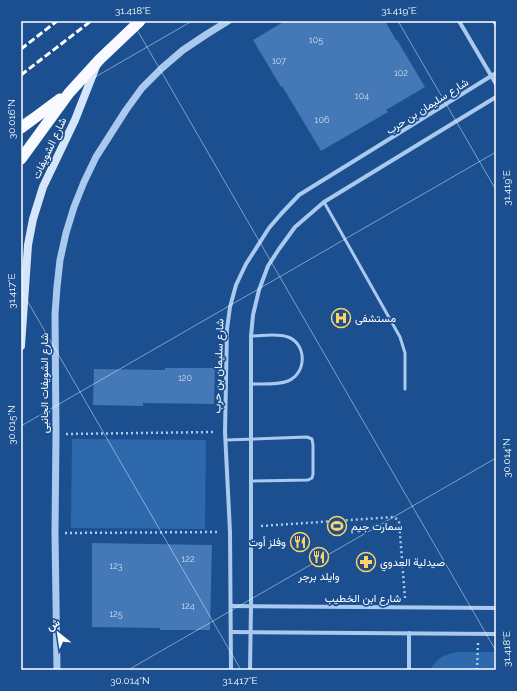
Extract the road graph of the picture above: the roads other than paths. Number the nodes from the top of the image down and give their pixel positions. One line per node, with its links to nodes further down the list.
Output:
1 (140, 21): 6 (highway)
2 (228, 21): 29 (street, شارع الشويفات الجانبى)
3 (459, 21): 8 (street)
4 (494, 21): 5 (street)
5 (496, 24)
6 (100, 59): 10 (highway); 16 (main road, شارع الشويفات)
7 (496, 73): 8 (street, شارع سليمان بن حرب)
8 (491, 76): 9 (street); 20 (street, شارع سليمان بن حرب)
9 (496, 84)
10 (69, 92): 12 (highway); 13 (highway)
11 (496, 97): 14 (street)
12 (21, 128)
13 (21, 159)
14 (324, 202): 15 (street); 18 (lane)
15 (251, 336): 17 (street); 17 (lane)
16 (21, 346)
17 (251, 384): 19 (street)
18 (405, 389)
19 (251, 439): 20 (lane); 21 (street); 21 (lane)
20 (226, 440): 22 (street, شارع سليمان بن حرب)
21 (250, 481): 23 (street)
22 (231, 606): 23 (street, شارع ابن الخطيب); 25 (street, شارع سليمان بن حرب)
23 (251, 606): 24 (street, شارع ابن الخطيب); 26 (street)
24 (496, 608)
25 (231, 632): 26 (street); 30 (street, شارع سليمان بن حرب)
26 (250, 632): 27 (street); 31 (street)
27 (409, 634): 28 (street); 32 (street)
28 (496, 634)
29 (57, 670)
30 (231, 670)
31 (250, 670)
32 (409, 670)

